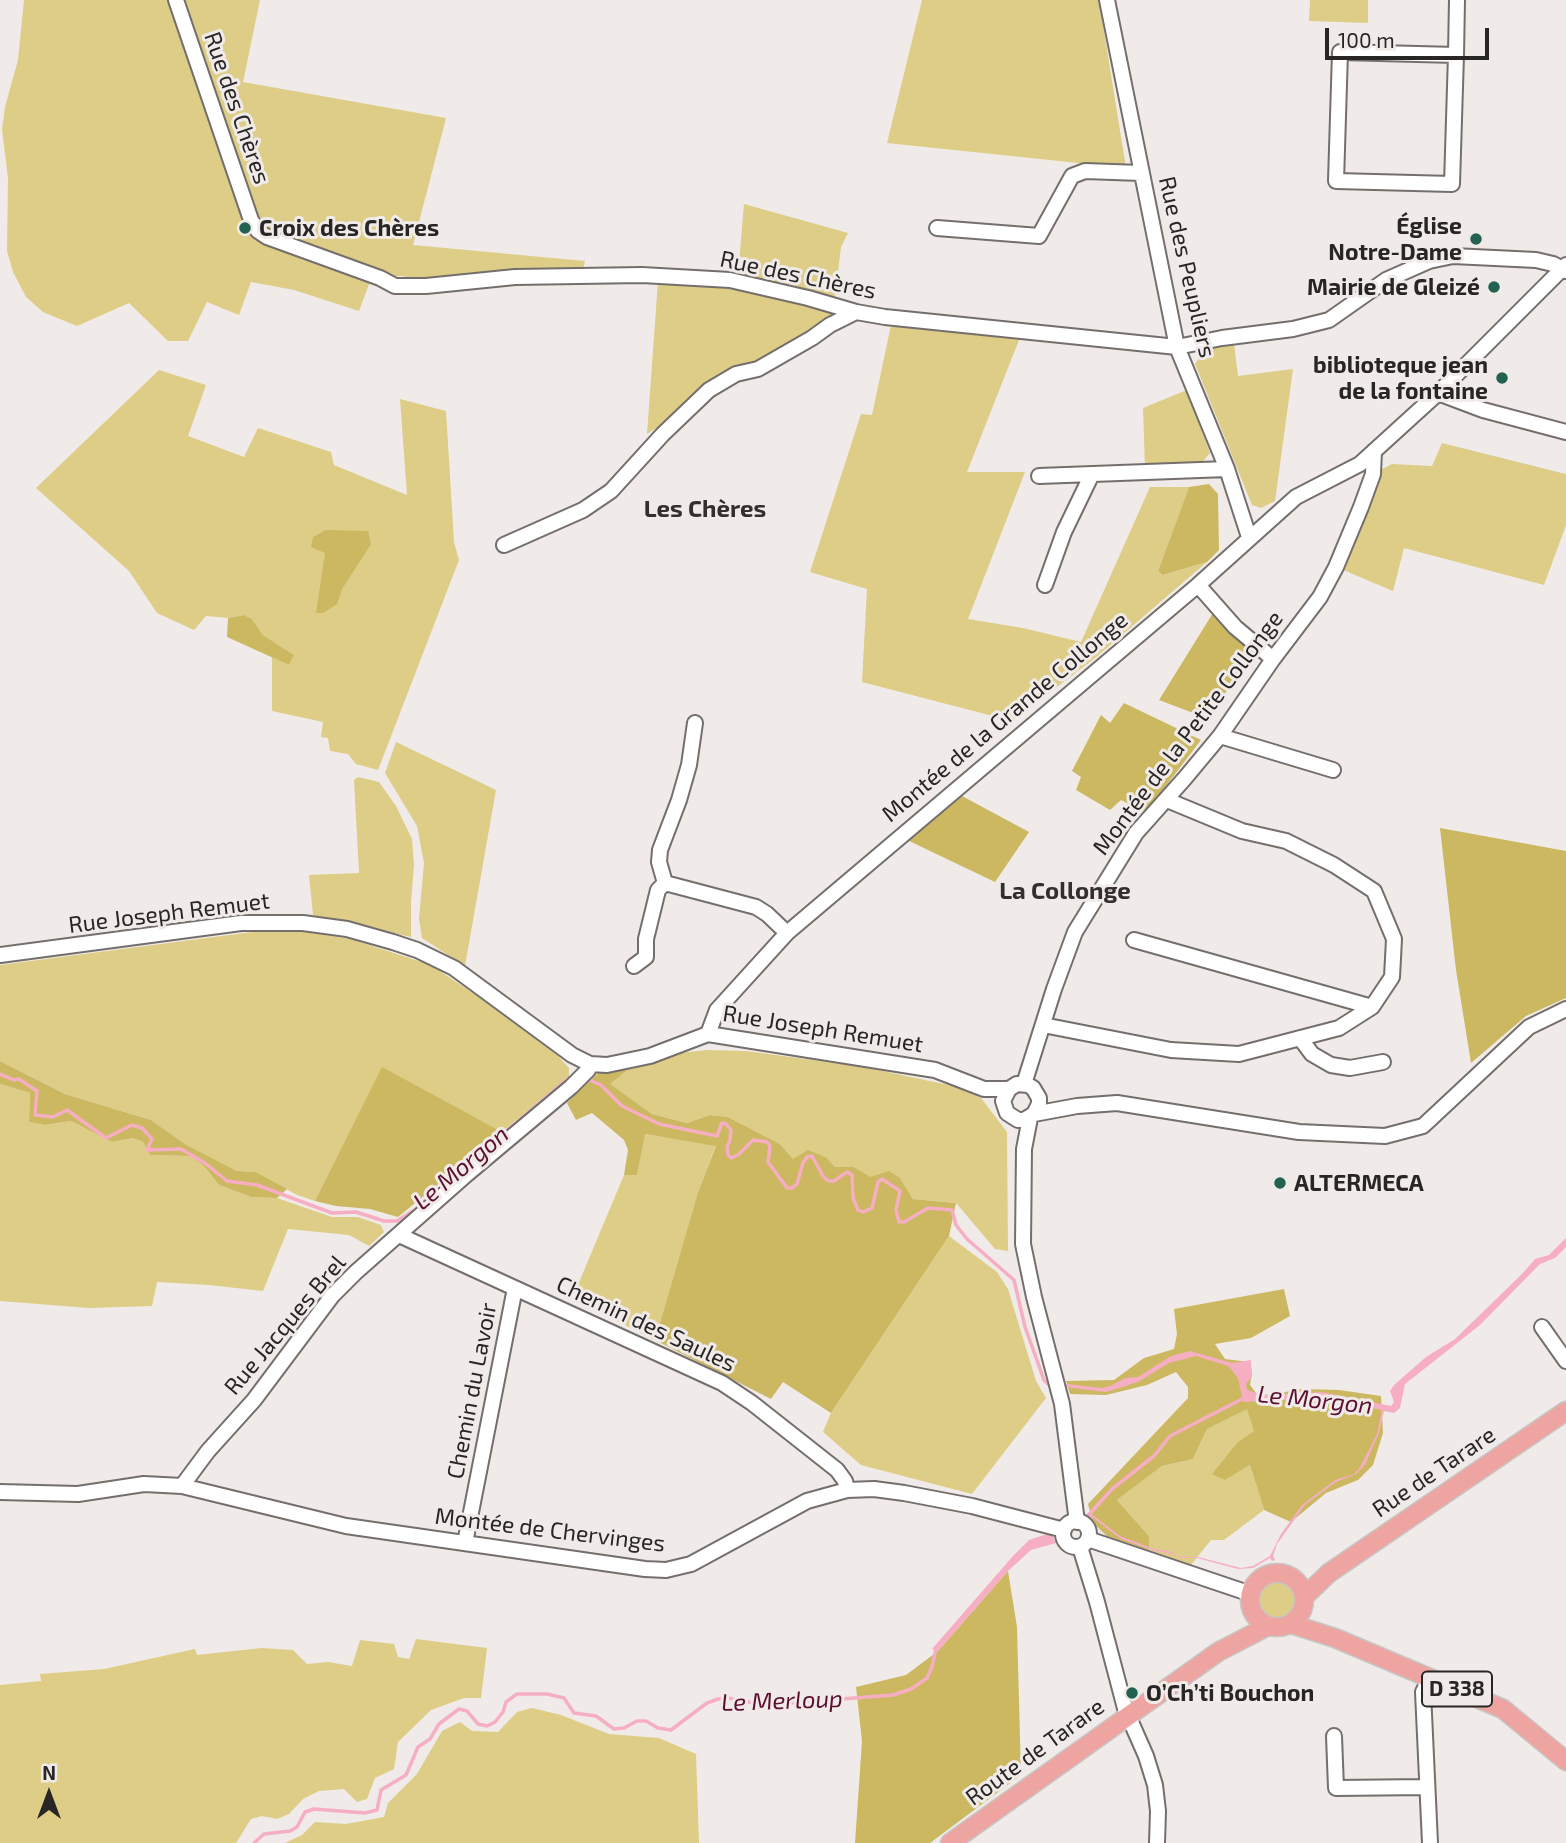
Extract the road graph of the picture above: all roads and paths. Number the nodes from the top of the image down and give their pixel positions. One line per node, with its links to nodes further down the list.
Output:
1 (176, 0): 8 (street, Rue des Chères)
2 (1107, 0): 5 (street, Rue des Peupliers)
3 (1457, 0): 4 (street)
4 (1456, 55): 4 (street)
5 (1141, 173): 6 (street); 9 (street, Rue des Peupliers)
6 (937, 228)
7 (1565, 268): 9 (street, Rue des Chères); 10 (street, Montée de la Grande Collonge)
8 (856, 312): 9 (street, Rue des Chères); 17 (street)
9 (1177, 347): 13 (street, Rue des Peupliers)
10 (1438, 393): 11 (street); 12 (street, Montée de la Grande Collonge)
11 (1566, 432)
12 (1374, 451): 16 (street, Montée de la Grande Collonge); 20 (street, Montée de la Petite Collonge)
13 (1227, 469): 14 (street); 16 (street, Rue des Peupliers)
14 (1092, 474): 15 (street); 18 (street)
15 (1039, 477)
16 (1249, 537): 19 (street, Montée de la Grande Collonge)
17 (504, 545)
18 (1045, 585)
19 (1198, 585): 20 (street); 26 (street, Montée de la Grande Collonge)
20 (1273, 659): 22 (street, Montée de la Petite Collonge)
21 (695, 723): 25 (street)
22 (1220, 736): 23 (street); 24 (street, Montée de la Petite Collonge)
23 (1332, 770)
24 (1167, 800): 30 (street); 32 (street, Montée de la Petite Collonge)
25 (665, 883): 26 (street); 29 (street)
26 (787, 933): 33 (street, Montée de la Grande Collonge)
27 (1134, 940): 30 (street)
28 (0, 955): 36 (street, Rue Joseph Remuet)
29 (634, 966)
30 (1372, 1007): 34 (street)
31 (1566, 1009): 41 (street)
32 (1044, 1025): 34 (street); 37 (street, Montée de la Petite Collonge)
33 (708, 1034): 36 (street, Rue Joseph Remuet); 38 (street, Rue Joseph Remuet)
34 (1300, 1038): 35 (street)
35 (1383, 1062)
36 (590, 1064): 45 (street, Rue Jacques Brel)
37 (1024, 1084): 39 (street); 40 (street)
38 (984, 1088): 39 (street, Rue Joseph Remuet); 42 (street)
39 (1009, 1089): 42 (street)
40 (1037, 1093): 41 (street); 43 (street)
41 (1077, 1106): 43 (street)
42 (1005, 1109): 43 (street); 44 (street)
43 (1032, 1116): 44 (street)
44 (1024, 1149): 53 (street)
45 (399, 1235): 46 (street, Chemin des Saules); 50 (street, Rue Jacques Brel)
46 (515, 1288): 51 (street, Chemin des Saules); 55 (street, Chemin du Lavoir)
47 (1542, 1327): 48 (street)
48 (1566, 1360)
49 (1566, 1411): 58 (main road, Rue de Tarare)
50 (182, 1486): 52 (street, Montée de Chervinges); 55 (street, Montée de Chervinges)
51 (847, 1490): 54 (street, Montée de Chervinges); 55 (street, Montée de Chervinges)
52 (0, 1492)
53 (1077, 1522): 54 (street); 56 (street)
54 (1064, 1530): 56 (street)
55 (465, 1543)
56 (1084, 1543): 57 (street); 63 (street)
57 (1251, 1594): 58 (main road); 59 (main road)
58 (1302, 1595): 60 (main road); 61 (main road, D 338)
59 (1261, 1620): 60 (main road); 63 (main road, Route de Tarare)
60 (1291, 1624): 61 (main road, D 338)
61 (1335, 1639): 62 (main road, D 338)
62 (1430, 1678): 65 (main road, D 338); 66 (street)
63 (1127, 1716): 67 (main road, Route de Tarare); 68 (street)
64 (1334, 1736): 66 (street)
65 (1566, 1761)
66 (1426, 1787): 69 (street)
67 (950, 1843)
68 (1157, 1843)
69 (1430, 1843)

